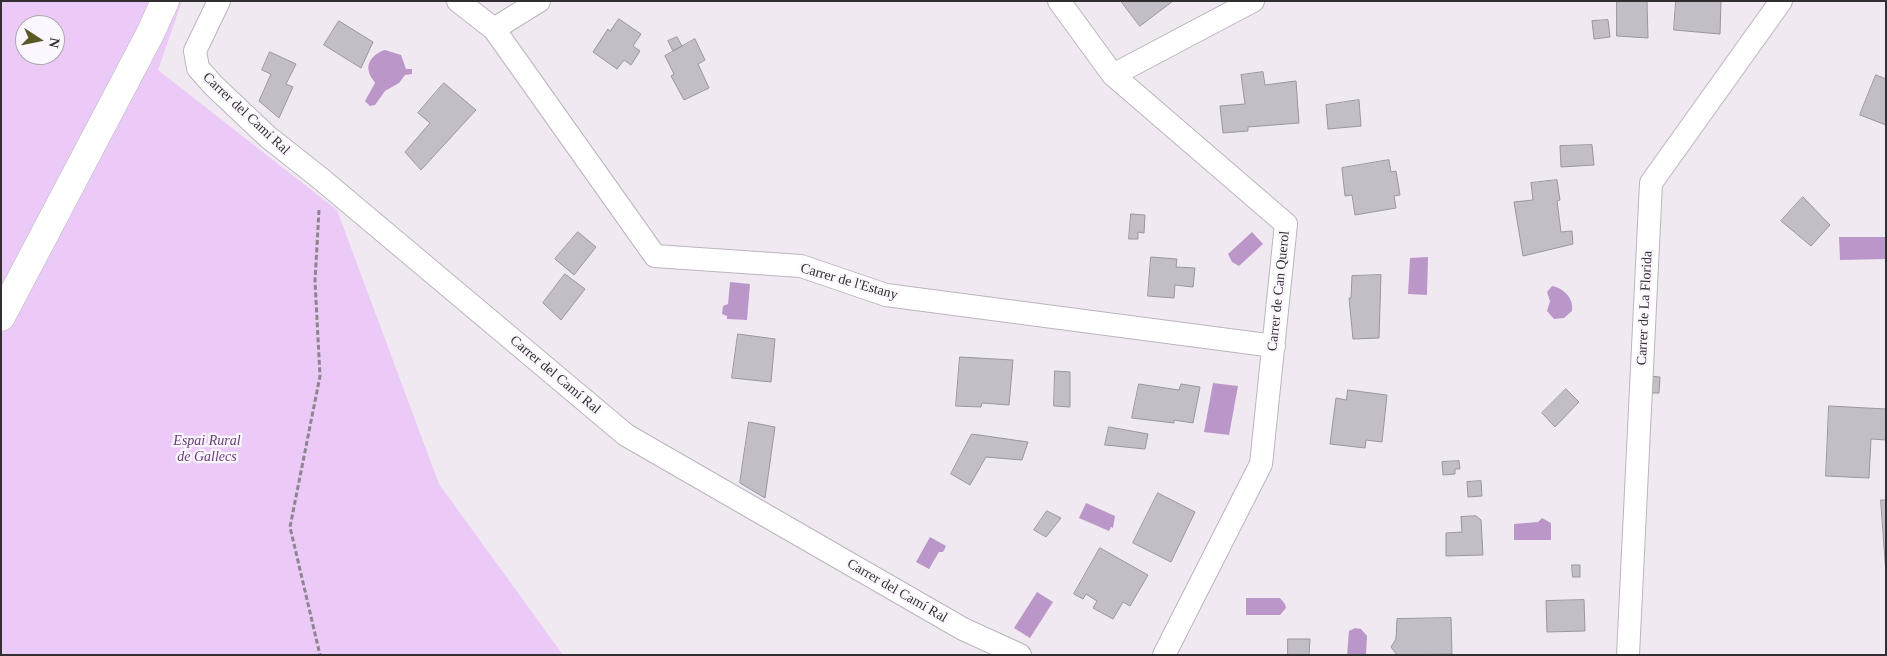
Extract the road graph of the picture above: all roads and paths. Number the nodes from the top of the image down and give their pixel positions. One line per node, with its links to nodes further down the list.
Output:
1 (165, 1): 11 (main road)
2 (219, 1): 10 (street, Carrer del Camí Ral)
3 (458, 1): 8 (street, Carrer de l'Estany)
4 (539, 1): 8 (street)
5 (1059, 1): 9 (street, Carrer de Can Querol)
6 (1253, 1): 9 (street)
7 (1781, 1): 16 (street, Carrer de La Florida)
8 (494, 29): 12 (street, Carrer de l'Estany)
9 (1113, 75): 12 (street, Carrer de Can Querol)
10 (320, 178): 13 (path); 14 (street, Carrer del Camí Ral)
11 (1, 317)
12 (1274, 346): 15 (street, Carrer de Can Querol)
13 (320, 655)
14 (1020, 655)
15 (1164, 655)
16 (1628, 655)

